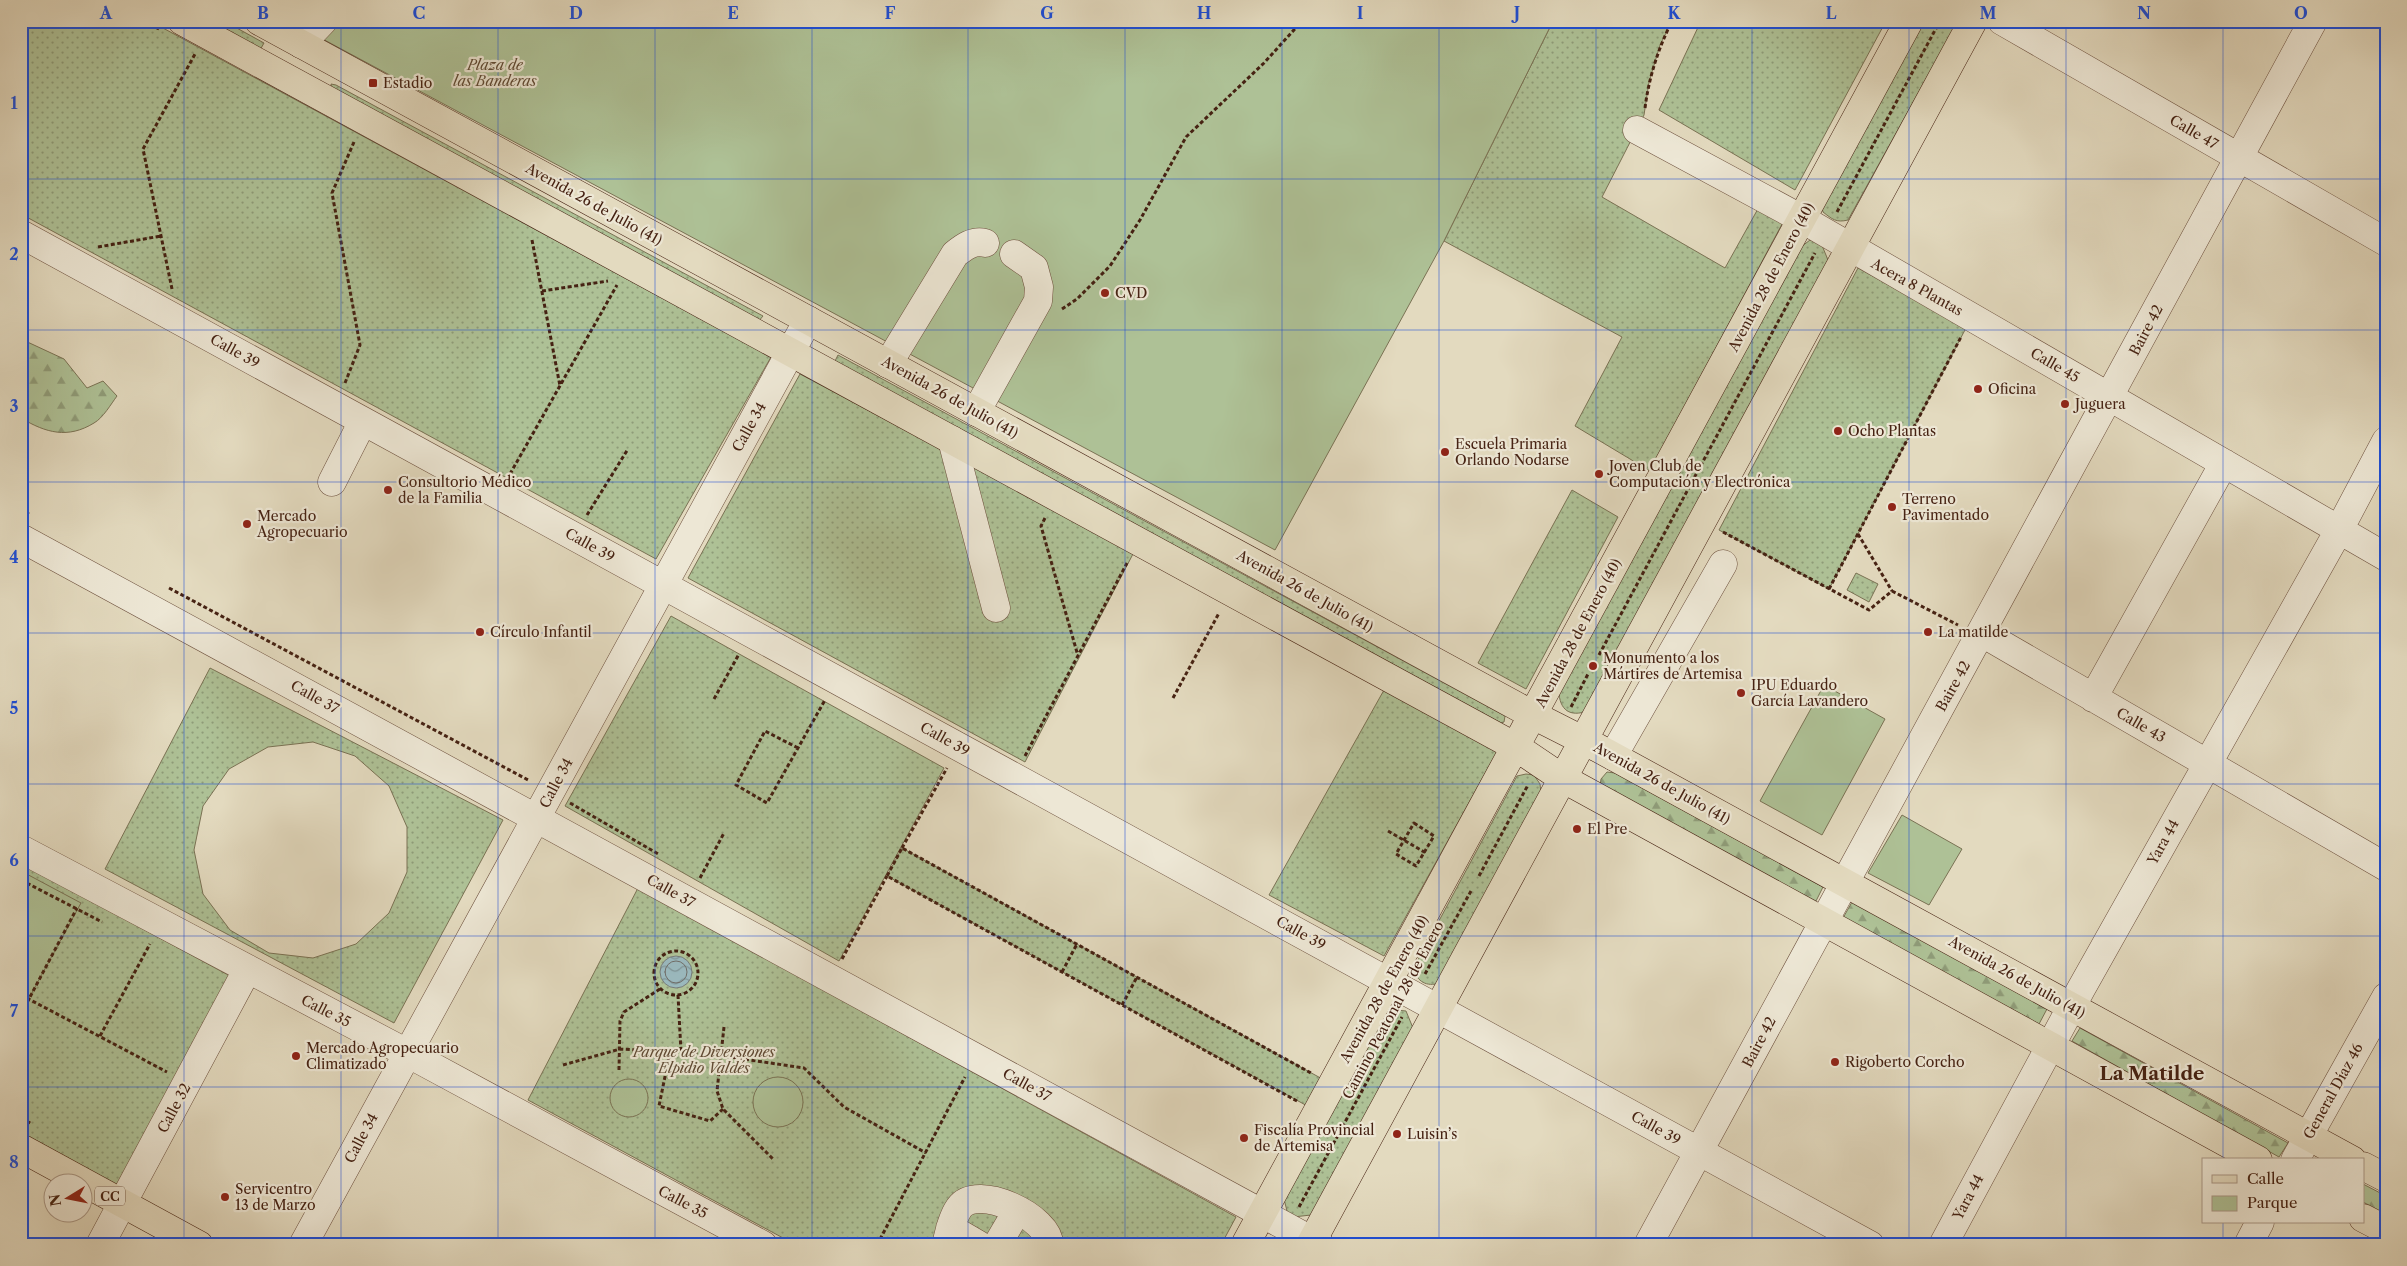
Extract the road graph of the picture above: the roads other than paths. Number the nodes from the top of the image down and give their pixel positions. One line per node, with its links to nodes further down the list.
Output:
1 (182, 21): 9 (main road)
2 (259, 21): 8 (main road, Avenida 26 de Julio (41))
3 (323, 21): 8 (street)
4 (1909, 21): 12 (main road, Avenida 28 de Enero (40))
5 (1973, 21): 16 (main road)
6 (2002, 21): 11 (street, Calle 47)
7 (2313, 21): 11 (street, Baire 42)
8 (301, 44): 9 (main road); 18 (main road, Avenida 26 de Julio (41))
9 (283, 76): 19 (main road)
10 (1637, 130): 12 (street, Calle 45)
11 (2238, 157): 14 (street, Calle 47); 21 (street, Baire 42)
12 (1802, 219): 16 (street, Calle 45); 36 (main road, Avenida 28 de Enero (40))
13 (21, 234): 23 (street, Calle 39)
14 (2386, 242)
15 (985, 243): 20 (street)
16 (1850, 247): 21 (street, Calle 45); 37 (main road)
17 (1014, 254): 22 (street)
18 (808, 320): 19 (street, Calle 34); 20 (main road, Avenida 26 de Julio (41))
19 (790, 352): 24 (main road); 32 (street, Calle 34)
20 (888, 364): 22 (main road, Avenida 26 de Julio (41))
21 (2110, 397): 26 (street, Calle 45); 34 (street, Baire 42)
22 (976, 412): 36 (main road, Avenida 26 de Julio (41))
23 (363, 421): 27 (street); 32 (street, Calle 39)
24 (952, 440): 33 (street); 38 (main road)
25 (2386, 441): 28 (street, Yara 44)
26 (2224, 463): 28 (street, Calle 45); 35 (street)
27 (332, 482)
28 (2338, 530): 30 (street, Calle 45); 40 (street, Yara 44)
29 (21, 538): 42 (street, Calle 37)
30 (2386, 557)
31 (1723, 564): 39 (street)
32 (663, 584): 42 (street, Calle 34); 48 (street, Calle 39)
33 (996, 608)
34 (1982, 633): 35 (street, Calle 43); 45 (street, Baire 42)
35 (2093, 698): 40 (street, Calle 43)
36 (1533, 715): 37 (main road, Avenida 26 de Julio (41)); 38 (main road, Avenida 28 de Enero (40))
37 (1583, 740): 39 (main road, Avenida 26 de Julio (41)); 41 (main road)
38 (1516, 747): 41 (main road); 48 (main road, Avenida 28 de Enero (40))
39 (1613, 756): 45 (main road, Avenida 26 de Julio (41))
40 (2207, 763): 44 (street, Calle 43); 50 (street, Yara 44)
41 (1562, 778): 46 (main road); 51 (main road)
42 (537, 818): 53 (street, Calle 34); 64 (street, Calle 37)
43 (21, 849): 47 (street, Calle 35)
44 (2386, 867)
45 (1845, 883): 46 (street, Baire 42); 50 (main road, Avenida 26 de Julio (41))
46 (1824, 922): 52 (main road); 56 (street, Baire 42)
47 (247, 970): 53 (street, Calle 35); 62 (street, Calle 32)
48 (1388, 981): 51 (street, Calle 39); 64 (main road, Avenida 28 de Enero (40))
49 (2386, 997): 54 (street, General Díaz 46)
50 (2072, 1007): 52 (street, Yara 44); 54 (main road, Avenida 26 de Julio (41))
51 (1438, 1008): 56 (street, Calle 39); 69 (main road)
52 (2050, 1046): 57 (main road); 80 (street, Yara 44)
53 (407, 1053): 72 (street, Calle 34); 73 (street, Calle 35)
54 (2308, 1136): 58 (street, General Díaz 46); 59 (main road, Avenida 26 de Julio (41))
55 (21, 1148): 62 (main road, CC)
56 (1699, 1152): 78 (street, Baire 42); 79 (street, Calle 39)
57 (2254, 1158)
58 (2296, 1158)
59 (2348, 1158)
60 (2364, 1167): 61 (main road)
61 (2386, 1178)
62 (122, 1203): 70 (street, Calle 32); 71 (main road, CC)
63 (1017, 1211): 68 (street); 75 (street); 76 (street)
64 (1262, 1213): 69 (street, Calle 37); 77 (main road, Avenida 28 de Enero (40))
65 (2364, 1219): 67 (main road)
66 (2259, 1224): 81 (street)
67 (2386, 1230)
68 (948, 1236): 74 (street)
69 (1314, 1243)
70 (100, 1245)
71 (199, 1245)
72 (303, 1245)
73 (763, 1245)
74 (979, 1245)
75 (997, 1245)
76 (1049, 1245)
77 (1245, 1245)
78 (1648, 1245)
79 (1870, 1245)
80 (1942, 1245)
81 (2248, 1245)

